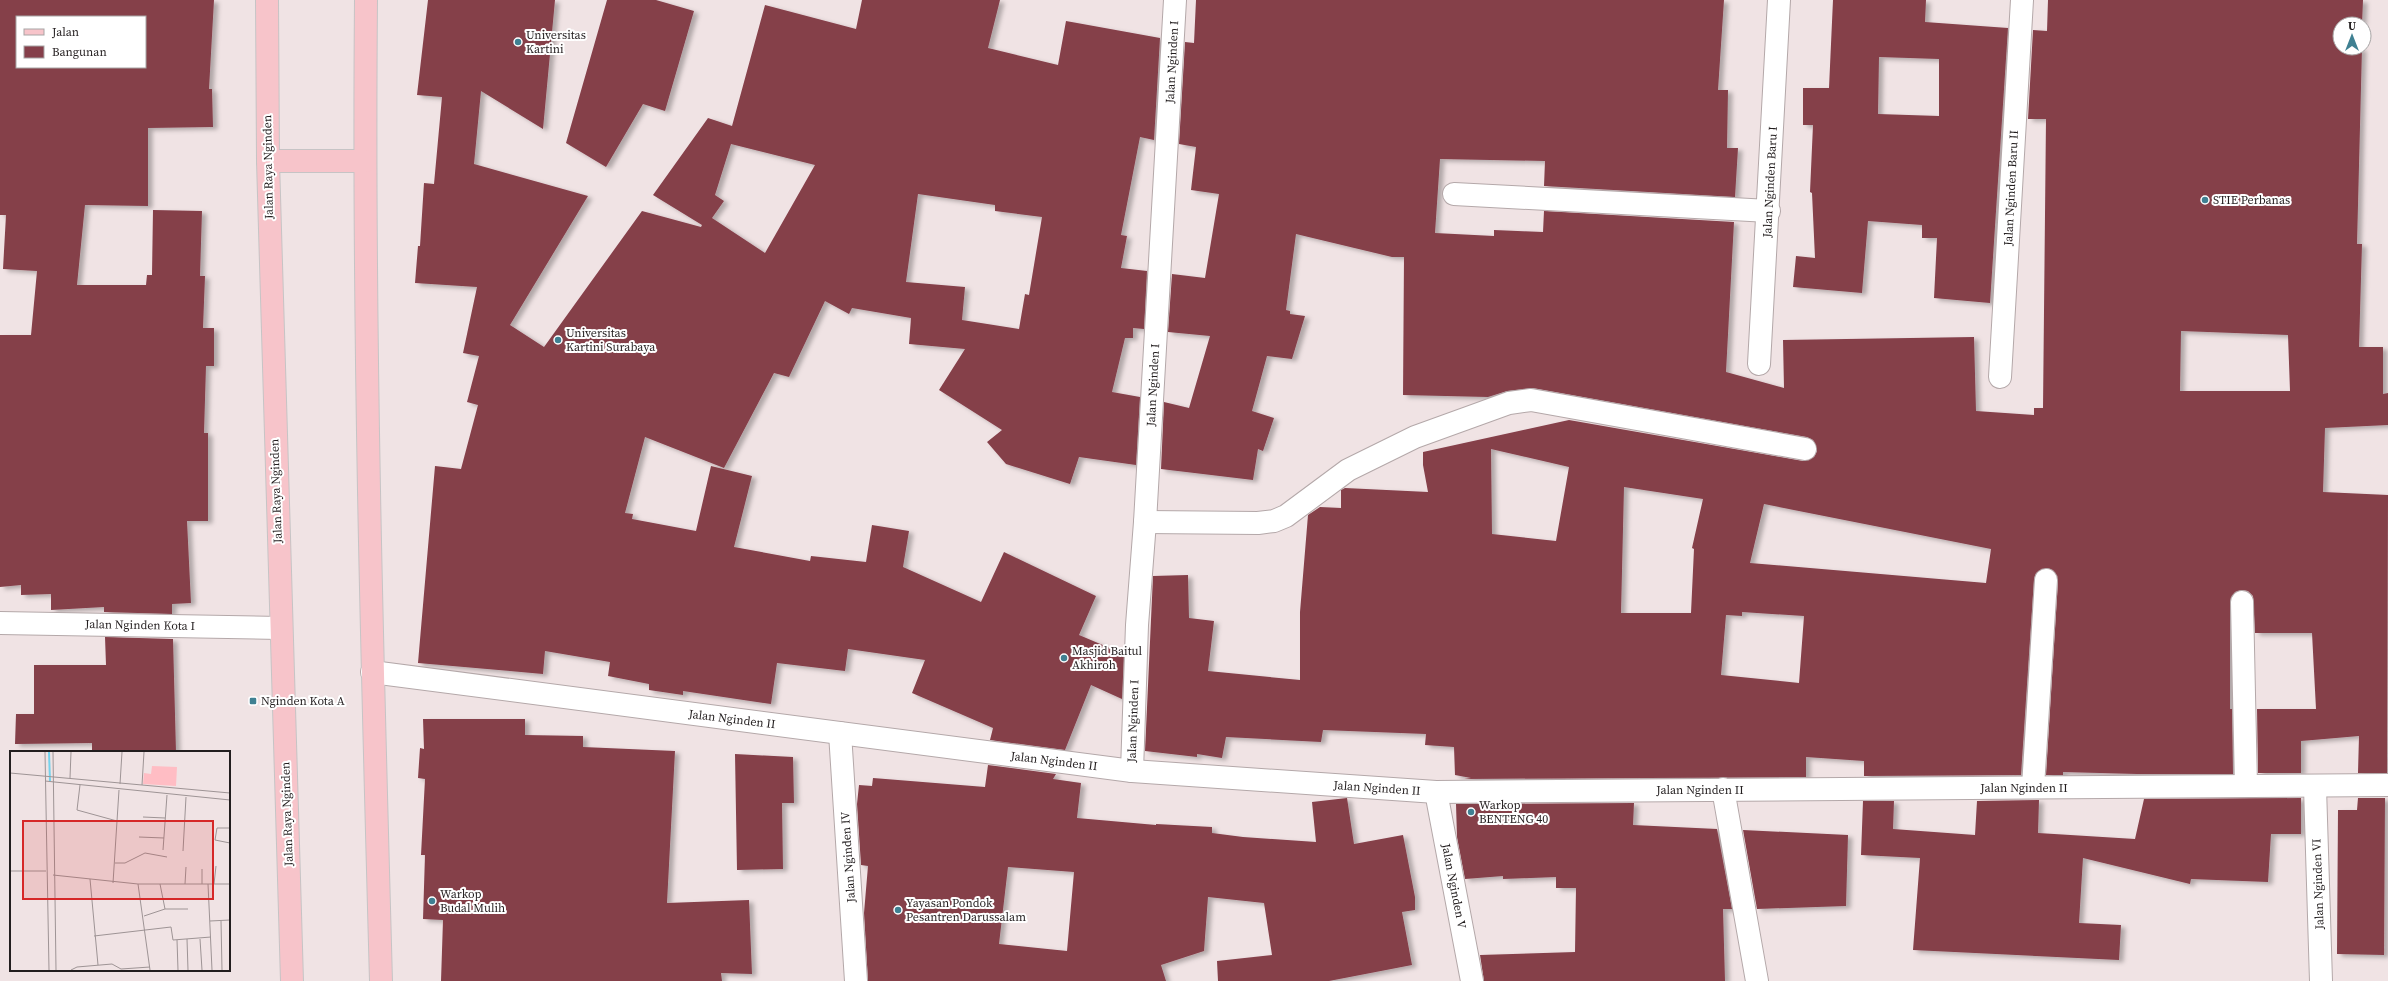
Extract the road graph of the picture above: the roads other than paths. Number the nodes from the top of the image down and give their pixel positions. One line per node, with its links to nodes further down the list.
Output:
1 (267, 0): 6 (main road, Jalan Raya Nginden)
2 (366, 0): 7 (main road)
3 (1175, 0): 13 (street, Jalan Nginden I)
4 (1780, 0): 9 (street, Jalan Nginden Baru I)
5 (2022, 0): 11 (street, Jalan Nginden Baru II)
6 (268, 161): 7 (main road); 17 (main road, Jalan Raya Nginden)
7 (365, 161): 18 (main road)
8 (1454, 194): 9 (street)
9 (1769, 211): 10 (street, Jalan Nginden Baru I)
10 (1759, 364)
11 (2000, 376)
12 (1805, 449): 13 (street)
13 (1145, 522): 20 (street, Jalan Nginden I)
14 (2046, 580): 24 (street)
15 (2242, 602): 22 (street)
16 (0, 623): 17 (street, Jalan Nginden Kota I)
17 (280, 628): 27 (main road, Jalan Raya Nginden)
18 (372, 672): 19 (street, Jalan Nginden II); 28 (main road)
19 (840, 733): 20 (street, Jalan Nginden II); 29 (street, Jalan Nginden IV)
20 (1132, 771): 26 (street, Jalan Nginden II)
21 (2388, 785): 23 (street, Jalan Nginden II)
22 (2246, 786): 23 (street, Jalan Nginden II); 24 (street, Jalan Nginden II)
23 (2315, 787): 32 (street, Jalan Nginden VI)
24 (2033, 788): 25 (street, Jalan Nginden II)
25 (1723, 789): 26 (street, Jalan Nginden II); 31 (street)
26 (1436, 792): 30 (street, Jalan Nginden V)
27 (292, 981)
28 (381, 981)
29 (856, 981)
30 (1472, 981)
31 (1757, 981)
32 (2321, 981)

